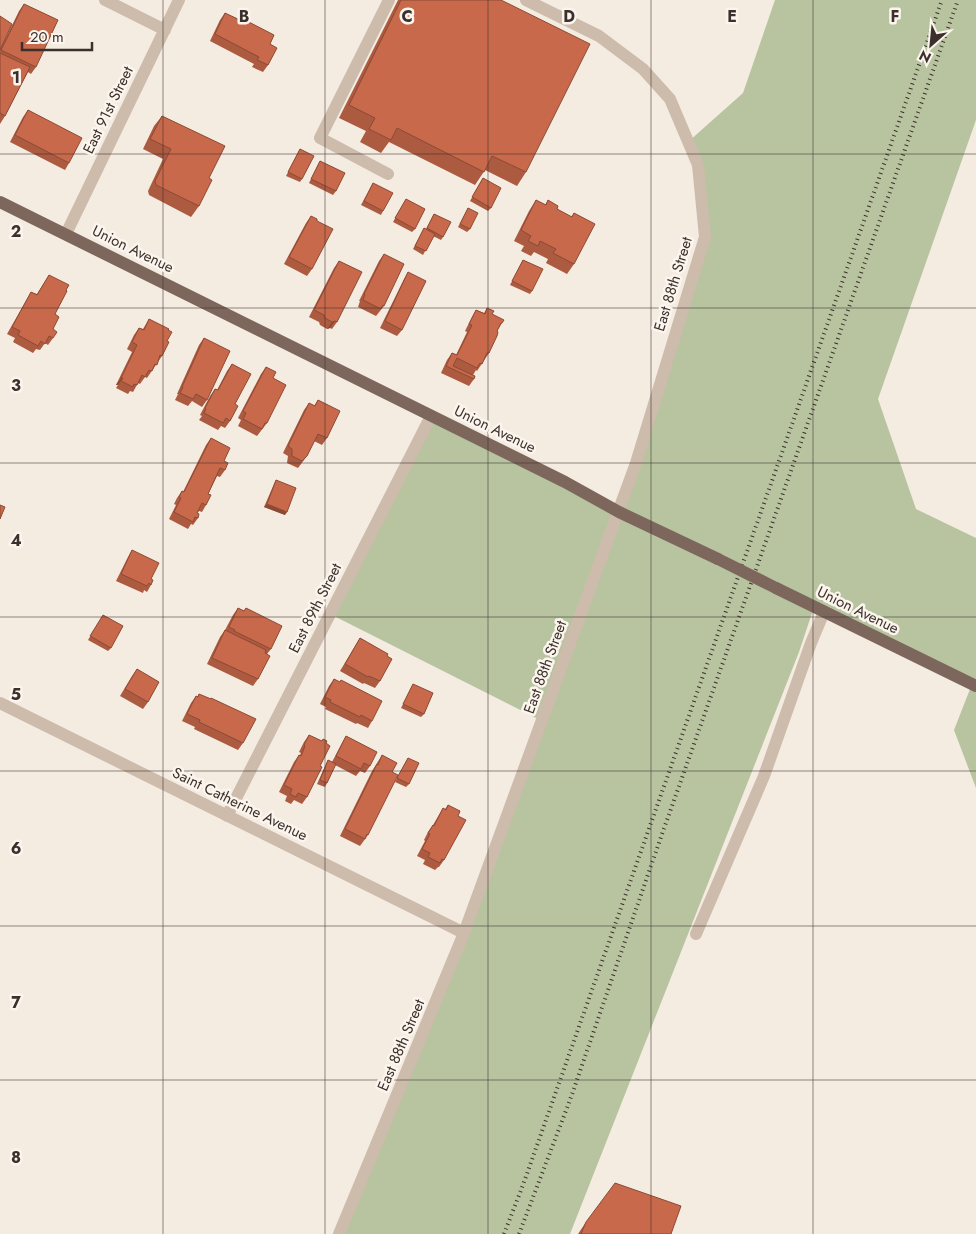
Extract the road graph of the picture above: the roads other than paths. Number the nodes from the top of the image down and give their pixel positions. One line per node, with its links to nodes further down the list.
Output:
1 (105, 0): 5 (street)
2 (179, 0): 6 (street, East 91st Street)
3 (388, 0): 7 (street)
4 (526, 0): 11 (street, East 88th Street)
5 (121, 4): 6 (street)
6 (165, 30): 9 (street, East 91st Street)
7 (388, 174)
8 (0, 202): 9 (main road, Union Avenue)
9 (66, 234): 10 (main road, Union Avenue)
10 (431, 416): 11 (main road, Union Avenue); 15 (street, East 89th Street)
11 (619, 512): 12 (main road, Union Avenue, bridge); 16 (street, East 88th Street)
12 (824, 612): 13 (main road, Union Avenue); 17 (street)
13 (976, 686)
14 (0, 704): 15 (street, Saint Catherine Avenue)
15 (228, 816): 16 (street, Saint Catherine Avenue)
16 (464, 933): 18 (street, East 88th Street)
17 (696, 934)
18 (340, 1234)

